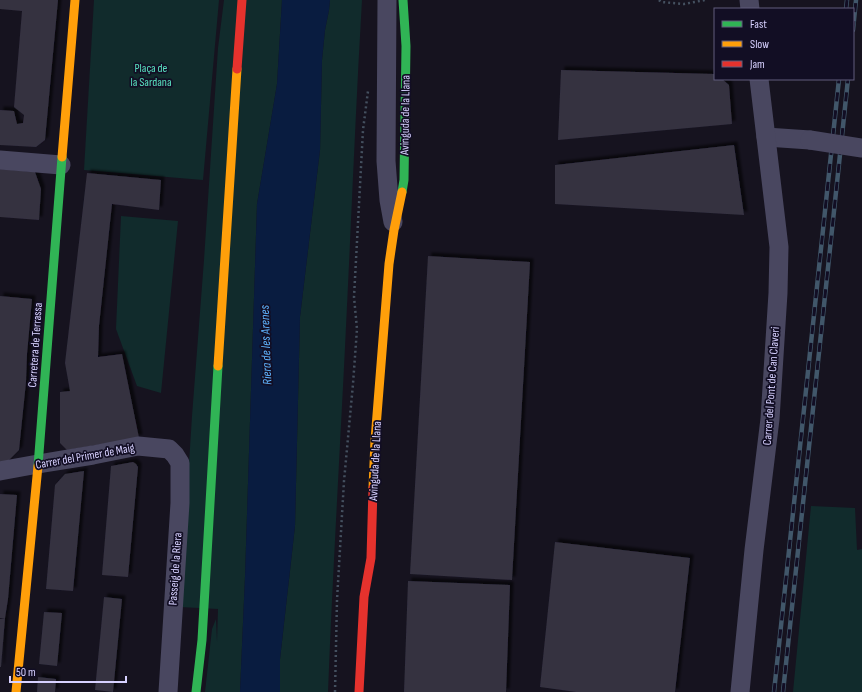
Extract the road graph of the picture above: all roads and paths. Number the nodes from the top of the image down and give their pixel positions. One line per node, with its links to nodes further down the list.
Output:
1 (75, 0): 12 (street, Carretera de Terrassa)
2 (242, 0): 19 (street)
3 (387, 0): 13 (street, Avinguda de la Llana)
4 (403, 0): 13 (street, Avinguda de la Llana)
5 (659, 0): 6 (path)
6 (706, 0)
7 (759, 80): 9 (street, Carrer del Pont de Can Claveri)
8 (368, 84): 20 (path)
9 (766, 137): 10 (street, bridge); 22 (street, Carrer del Pont de Can Claveri)
10 (862, 148)
11 (0, 160): 12 (street)
12 (61, 165): 15 (street, Carretera de Terrassa)
13 (394, 230): 21 (street, Avinguda de la Llana)
14 (169, 449): 15 (street, Carrer del Primer de Maig); 18 (street, Passeig de la Riera)
15 (38, 464): 16 (street, Carrer del Primer de Maig); 17 (street, Carretera de Terrassa)
16 (0, 471)
17 (16, 692)
18 (168, 692)
19 (196, 692)
20 (335, 692)
21 (359, 692)
22 (740, 692)

